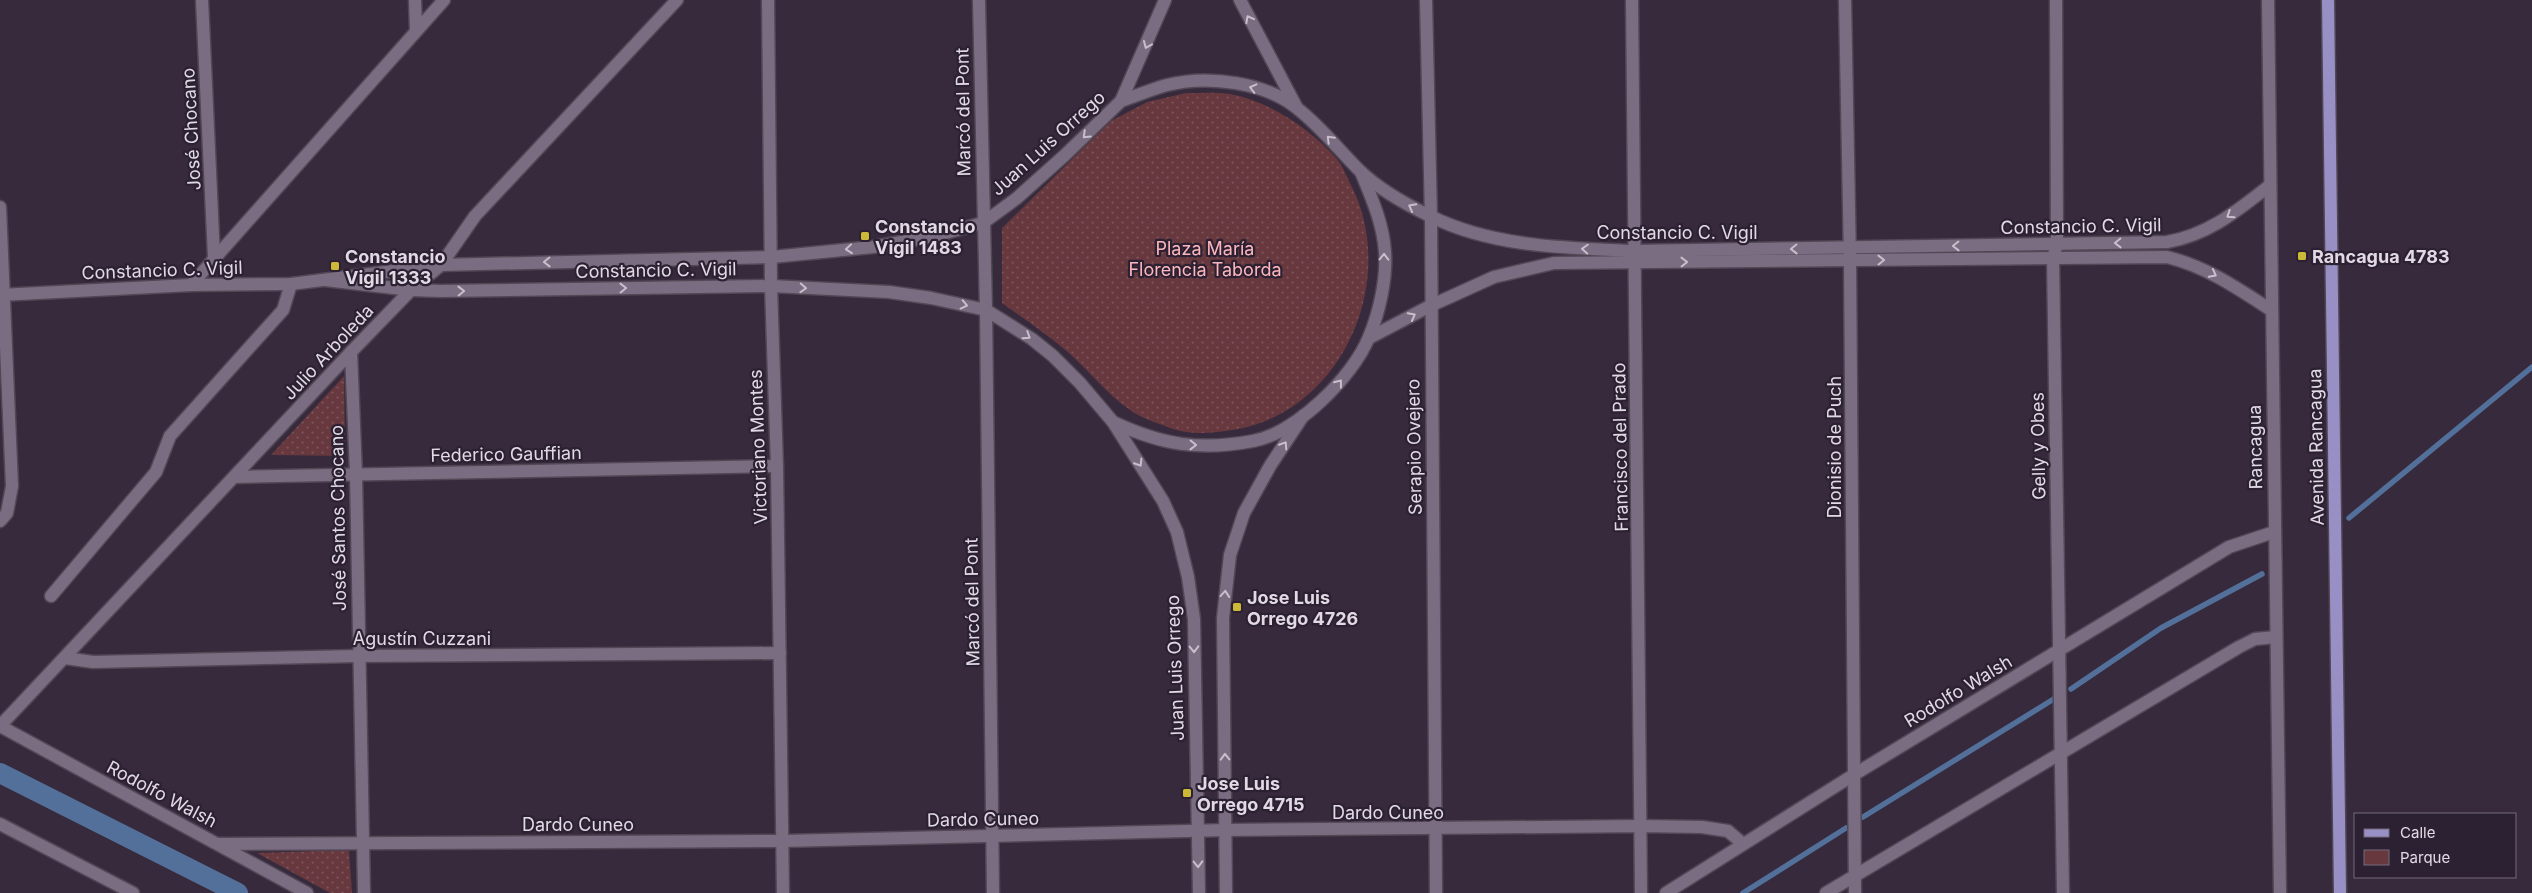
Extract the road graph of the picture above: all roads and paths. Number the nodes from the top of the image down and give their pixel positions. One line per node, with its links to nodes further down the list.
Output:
1 (202, 0): 25 (street, José Chocano)
2 (415, 0): 15 (street)
3 (444, 0): 15 (street)
4 (677, 0): 29 (street, Julio Arboleda)
5 (768, 0): 26 (street, Victoriano Montes)
6 (979, 0): 22 (street, Marcó del Pont)
7 (1165, 0): 16 (street, Juan Luis Orrego, one-way to 16)
8 (1240, 0): 17 (street, one-way to 8)
9 (1426, 0): 21 (street, Serapio Ovejero)
10 (1632, 0): 27 (street, Francisco del Prado)
11 (1845, 0): 24 (street, Dionisio de Puch)
12 (2056, 0): 23 (street, Gelly y Obes)
13 (2268, 0): 19 (street, Rancagua)
14 (2328, 0): 82 (main road, Avenida Rancagua)
15 (416, 30): 25 (street)
16 (1120, 101): 17 (street, Constancio C. Vigil, one-way to 16); 22 (street, Juan Luis Orrego, one-way to 22)
17 (1297, 108): 18 (street, Constancio C. Vigil, one-way to 17)
18 (1361, 172): 21 (street, Constancio C. Vigil, one-way to 18); 39 (street, one-way to 18)
19 (2269, 186): 23 (street, Constancio C. Vigil, one-way to 23); 38 (street, Rancagua)
20 (0, 207): 35 (street)
21 (1431, 217): 27 (street, Constancio C. Vigil, one-way to 21); 36 (street, Serapio Ovejero)
22 (983, 223): 26 (street, Constancio C. Vigil, one-way to 26); 37 (street, Marcó del Pont)
23 (2057, 244): 24 (street, Constancio C. Vigil, one-way to 24); 28 (street, Gelly y Obes)
24 (1850, 254): 27 (street, Constancio C. Vigil); 28 (street, Constancio C. Vigil, one-way to 28); 56 (street, Dionisio de Puch)
25 (214, 257): 32 (street)
26 (772, 257): 29 (street, Constancio C. Vigil, one-way to 29); 33 (street, Victoriano Montes)
27 (1635, 257): 36 (street, Constancio C. Vigil); 58 (street, Francisco del Prado)
28 (2053, 258): 38 (street, Constancio C. Vigil, one-way to 38); 50 (street, Gelly y Obes)
29 (441, 265): 30 (street, Constancio C. Vigil); 34 (street, Julio Arboleda)
30 (325, 280): 31 (street, Constancio C. Vigil); 34 (street, Constancio C. Vigil)
31 (291, 284): 32 (street, Constancio C. Vigil); 48 (street)
32 (191, 285): 35 (street, Constancio C. Vigil)
33 (771, 286): 34 (street, Constancio C. Vigil, one-way to 33); 37 (street, Constancio C. Vigil, one-way to 37); 43 (street, Victoriano Montes)
34 (411, 290): 40 (street, Julio Arboleda)
35 (2, 294): 46 (street)
36 (1430, 306): 39 (street, Constancio C. Vigil, one-way to 36); 59 (street, Serapio Ovejero)
37 (986, 310): 42 (street, Juan Luis Orrego, one-way to 42); 62 (street, Marcó del Pont)
38 (2271, 310): 47 (street, Rancagua)
39 (1369, 338): 41 (street, one-way to 39)
40 (351, 352): 44 (street, José Santos Chocano); 45 (street, Julio Arboleda)
41 (1303, 416): 42 (street, one-way to 41); 60 (street, one-way to 41)
42 (1113, 422): 61 (street, Juan Luis Orrego, one-way to 61)
43 (777, 466): 44 (street, Federico Gauffian); 51 (street, Victoriano Montes)
44 (356, 474): 45 (street, Federico Gauffian); 52 (street, José Santos Chocano)
45 (235, 477): 53 (street, Julio Arboleda)
46 (0, 521)
47 (2274, 532): 49 (street, Rancagua); 50 (street, Rodolfo Walsh)
48 (51, 596)
49 (2276, 637): 55 (street); 81 (street, Rancagua)
50 (2058, 651): 55 (street, Gelly y Obes); 56 (street, Rodolfo Walsh)
51 (780, 653): 52 (street, Agustín Cuzzani); 63 (street, Victoriano Montes)
52 (358, 656): 53 (street, Agustín Cuzzani); 64 (street, José Santos Chocano)
53 (65, 658): 54 (street, Julio Arboleda)
54 (0, 726): 65 (street, Rodolfo Walsh)
55 (2061, 752): 67 (street); 80 (street, Gelly y Obes)
56 (1855, 774): 66 (street, Rodolfo Walsh); 67 (street, Dionisio de Puch)
57 (0, 824): 68 (street)
58 (1641, 826): 59 (street, Dardo Cuneo); 66 (street, Dardo Cuneo); 76 (street, Francisco del Prado)
59 (1435, 829): 60 (street, Dardo Cuneo); 75 (street, Serapio Ovejero)
60 (1226, 830): 61 (street, Dardo Cuneo); 74 (street)
61 (1198, 833): 62 (street, Dardo Cuneo); 73 (street, Juan Luis Orrego, one-way to 73)
62 (993, 836): 63 (street, Dardo Cuneo); 72 (street, Marcó del Pont)
63 (783, 841): 64 (street, Dardo Cuneo); 71 (street, Victoriano Montes)
64 (363, 842): 65 (street, Dardo Cuneo); 70 (street, José Santos Chocano)
65 (218, 844): 69 (street, Rodolfo Walsh)
66 (1743, 844): 77 (street, Rodolfo Walsh)
67 (1855, 875): 78 (street); 79 (street, Dionisio de Puch)
68 (133, 893)
69 (307, 893)
70 (364, 893)
71 (784, 893)
72 (994, 893)
73 (1199, 893)
74 (1226, 893)
75 (1436, 893)
76 (1641, 893)
77 (1666, 893)
78 (1826, 893)
79 (1855, 893)
80 (2063, 893)
81 (2280, 893)
82 (2340, 893)

